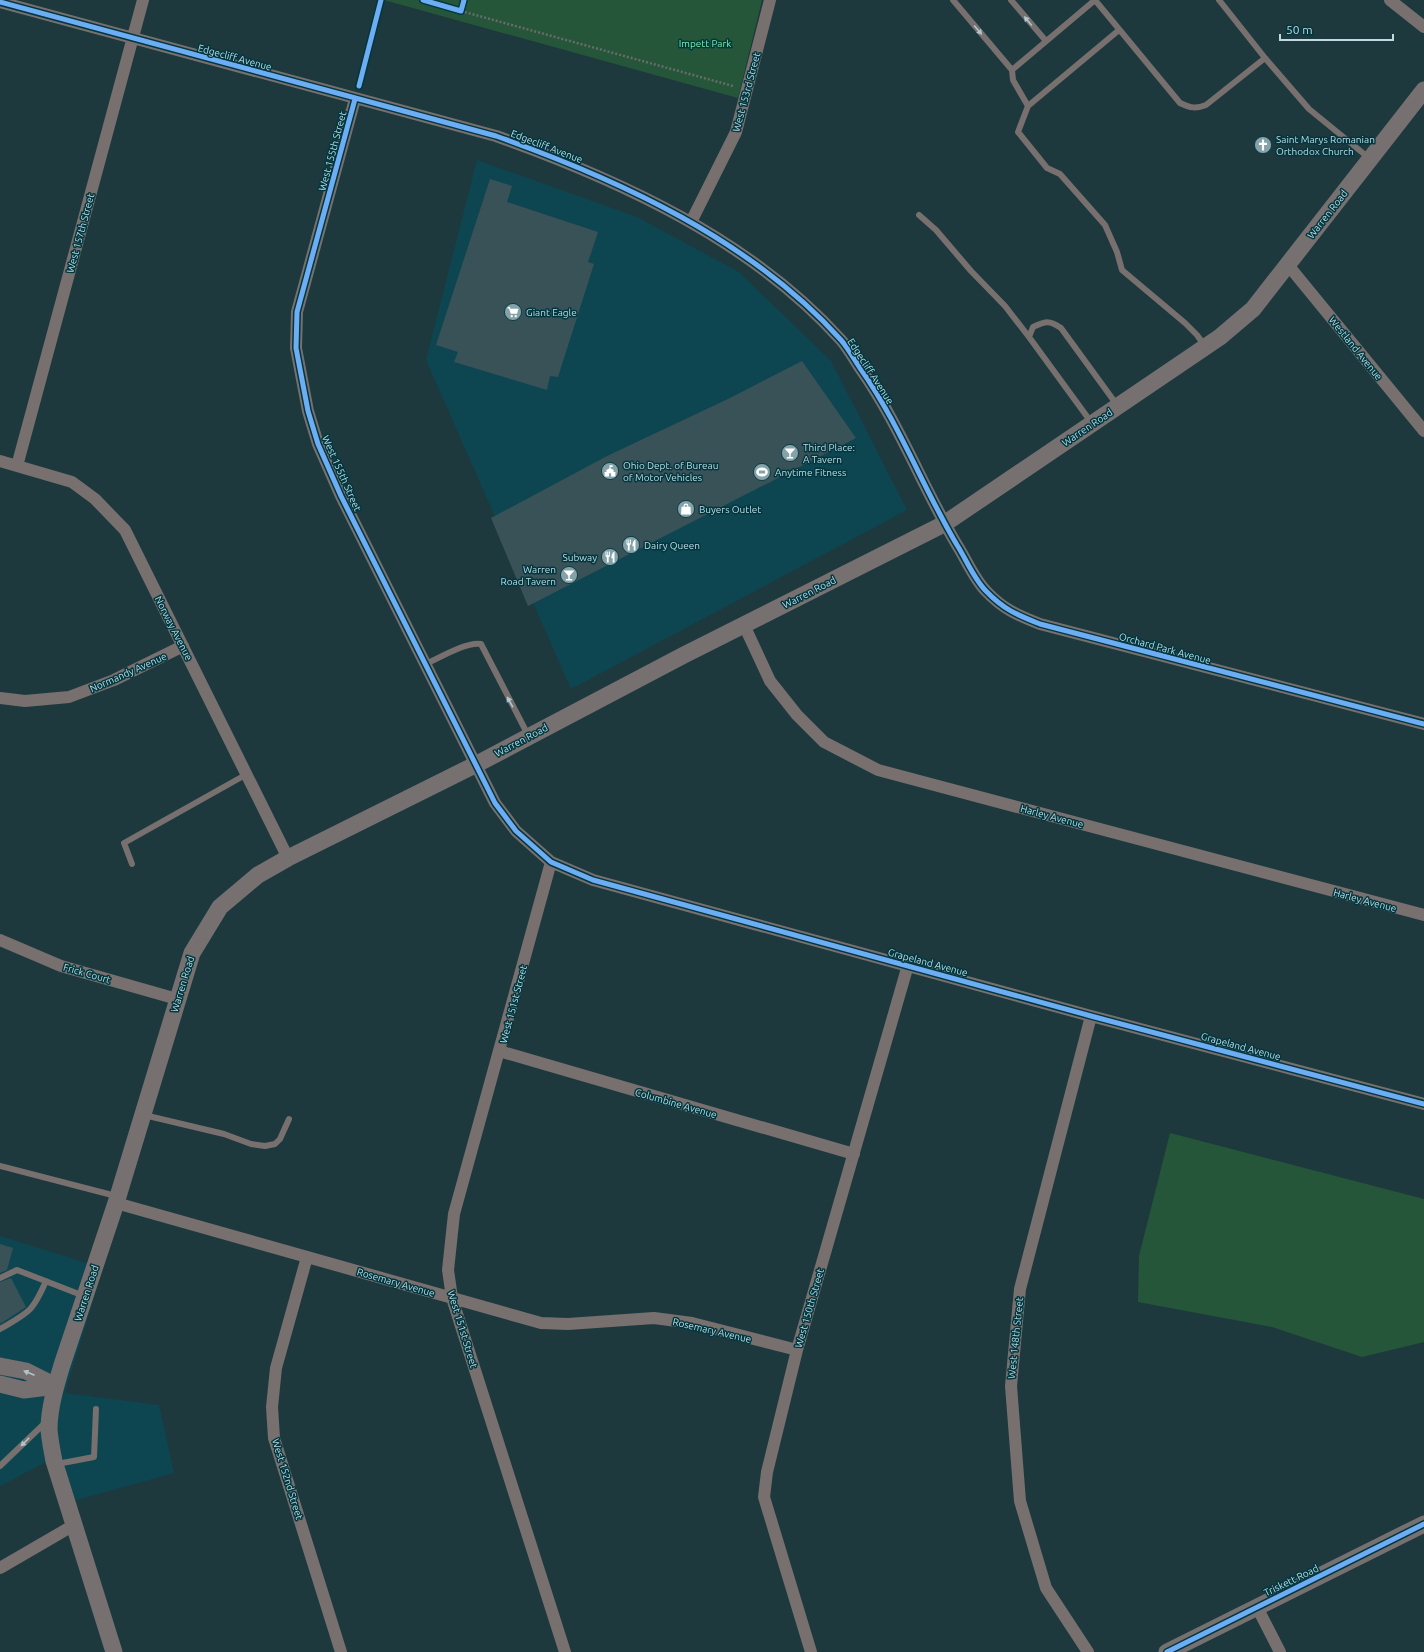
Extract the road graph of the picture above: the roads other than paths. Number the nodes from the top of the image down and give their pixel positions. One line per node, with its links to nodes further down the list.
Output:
1 (143, 0): 11 (street, West 157th Street)
2 (770, 0): 20 (street, West 153rd Street)
3 (953, 0): 14 (lane, one-way to 14)
4 (1011, 0): 12 (lane, one-way to 4)
5 (1095, 0): 10 (lane); 12 (lane)
6 (1219, 0): 13 (lane)
7 (1390, 0): 9 (street)
8 (0, 2): 11 (street, Edgecliff Avenue)
9 (1424, 27)
10 (1119, 30): 13 (lane); 17 (lane)
11 (133, 39): 16 (street, Edgecliff Avenue); 28 (street, West 157th Street)
12 (1046, 42): 14 (lane)
13 (1265, 58): 18 (lane)
14 (1012, 70): 17 (lane)
15 (1424, 90): 18 (main road, Warren Road)
16 (356, 99): 20 (street, Edgecliff Avenue); 32 (street, West 155th Street)
17 (1028, 106): 23 (lane)
18 (1370, 159): 21 (main road, Warren Road)
19 (919, 215): 22 (lane)
20 (691, 222): 29 (street, Edgecliff Avenue)
21 (1288, 265): 23 (main road, Warren Road); 26 (street, Westland Avenue)
22 (1029, 336): 24 (lane); 25 (lane)
23 (1205, 347): 24 (main road, Warren Road)
24 (1118, 406): 25 (main road, Warren Road)
25 (1092, 424): 29 (main road, Warren Road)
26 (1424, 431)
27 (0, 461): 28 (street, Norway Avenue)
28 (17, 466): 31 (street, Norway Avenue)
29 (944, 524): 30 (main road, Warren Road); 34 (street, Orchard Park Avenue)
30 (744, 625): 35 (main road, Warren Road); 41 (street, Harley Avenue)
31 (183, 646): 33 (street, Normandy Avenue); 37 (street, Norway Avenue)
32 (426, 664): 35 (lane, one-way to 32); 36 (street, West 155th Street)
33 (0, 698)
34 (1424, 724)
35 (529, 736): 36 (main road, Warren Road)
36 (477, 764): 38 (main road, Warren Road); 39 (street, Grapeland Avenue)
37 (247, 774): 38 (street, Norway Avenue); 40 (lane)
38 (288, 858): 44 (main road, Warren Road)
39 (551, 862): 43 (street, Grapeland Avenue); 46 (street, West 151st Street)
40 (132, 864)
41 (1424, 915)
42 (0, 940): 44 (street, Frick Court)
43 (908, 965): 45 (street, Grapeland Avenue); 50 (street, West 150th Street)
44 (178, 999): 48 (main road, Warren Road)
45 (1091, 1016): 47 (street, Grapeland Avenue); 75 (street, West 148th Street)
46 (499, 1051): 50 (street, Columbine Avenue); 57 (street, West 151st Street)
47 (1424, 1104)
48 (143, 1114): 49 (lane); 52 (main road, Warren Road)
49 (288, 1119)
50 (854, 1154): 59 (street, West 150th Street)
51 (0, 1166): 52 (lane)
52 (117, 1200): 53 (street, Rosemary Avenue); 56 (main road, Warren Road)
53 (307, 1257): 57 (street, Rosemary Avenue); 72 (street, West 152nd Street)
54 (0, 1278): 55 (lane)
55 (46, 1281): 56 (lane); 58 (lane)
56 (85, 1296): 62 (main road, Warren Road)
57 (452, 1298): 59 (street, Rosemary Avenue); 73 (street, West 151st Street)
58 (0, 1328)
59 (797, 1350): 74 (street, West 150th Street)
60 (0, 1366): 62 (main road, one-way to 60)
61 (0, 1384): 62 (main road)
62 (56, 1386): 64 (main road, Warren Road)
63 (96, 1409): 65 (lane)
64 (51, 1417): 65 (main road, Warren Road); 66 (lane, one-way to 66)
65 (55, 1464): 67 (main road, Warren Road)
66 (0, 1466)
67 (74, 1524): 69 (street); 71 (main road, Warren Road)
68 (1424, 1524): 70 (main road, Triskett Road)
69 (0, 1568)
70 (1257, 1607): 76 (main road, Triskett Road); 77 (street)
71 (114, 1652)
72 (341, 1652)
73 (565, 1652)
74 (811, 1652)
75 (1088, 1652)
76 (1167, 1652)
77 (1280, 1652)

